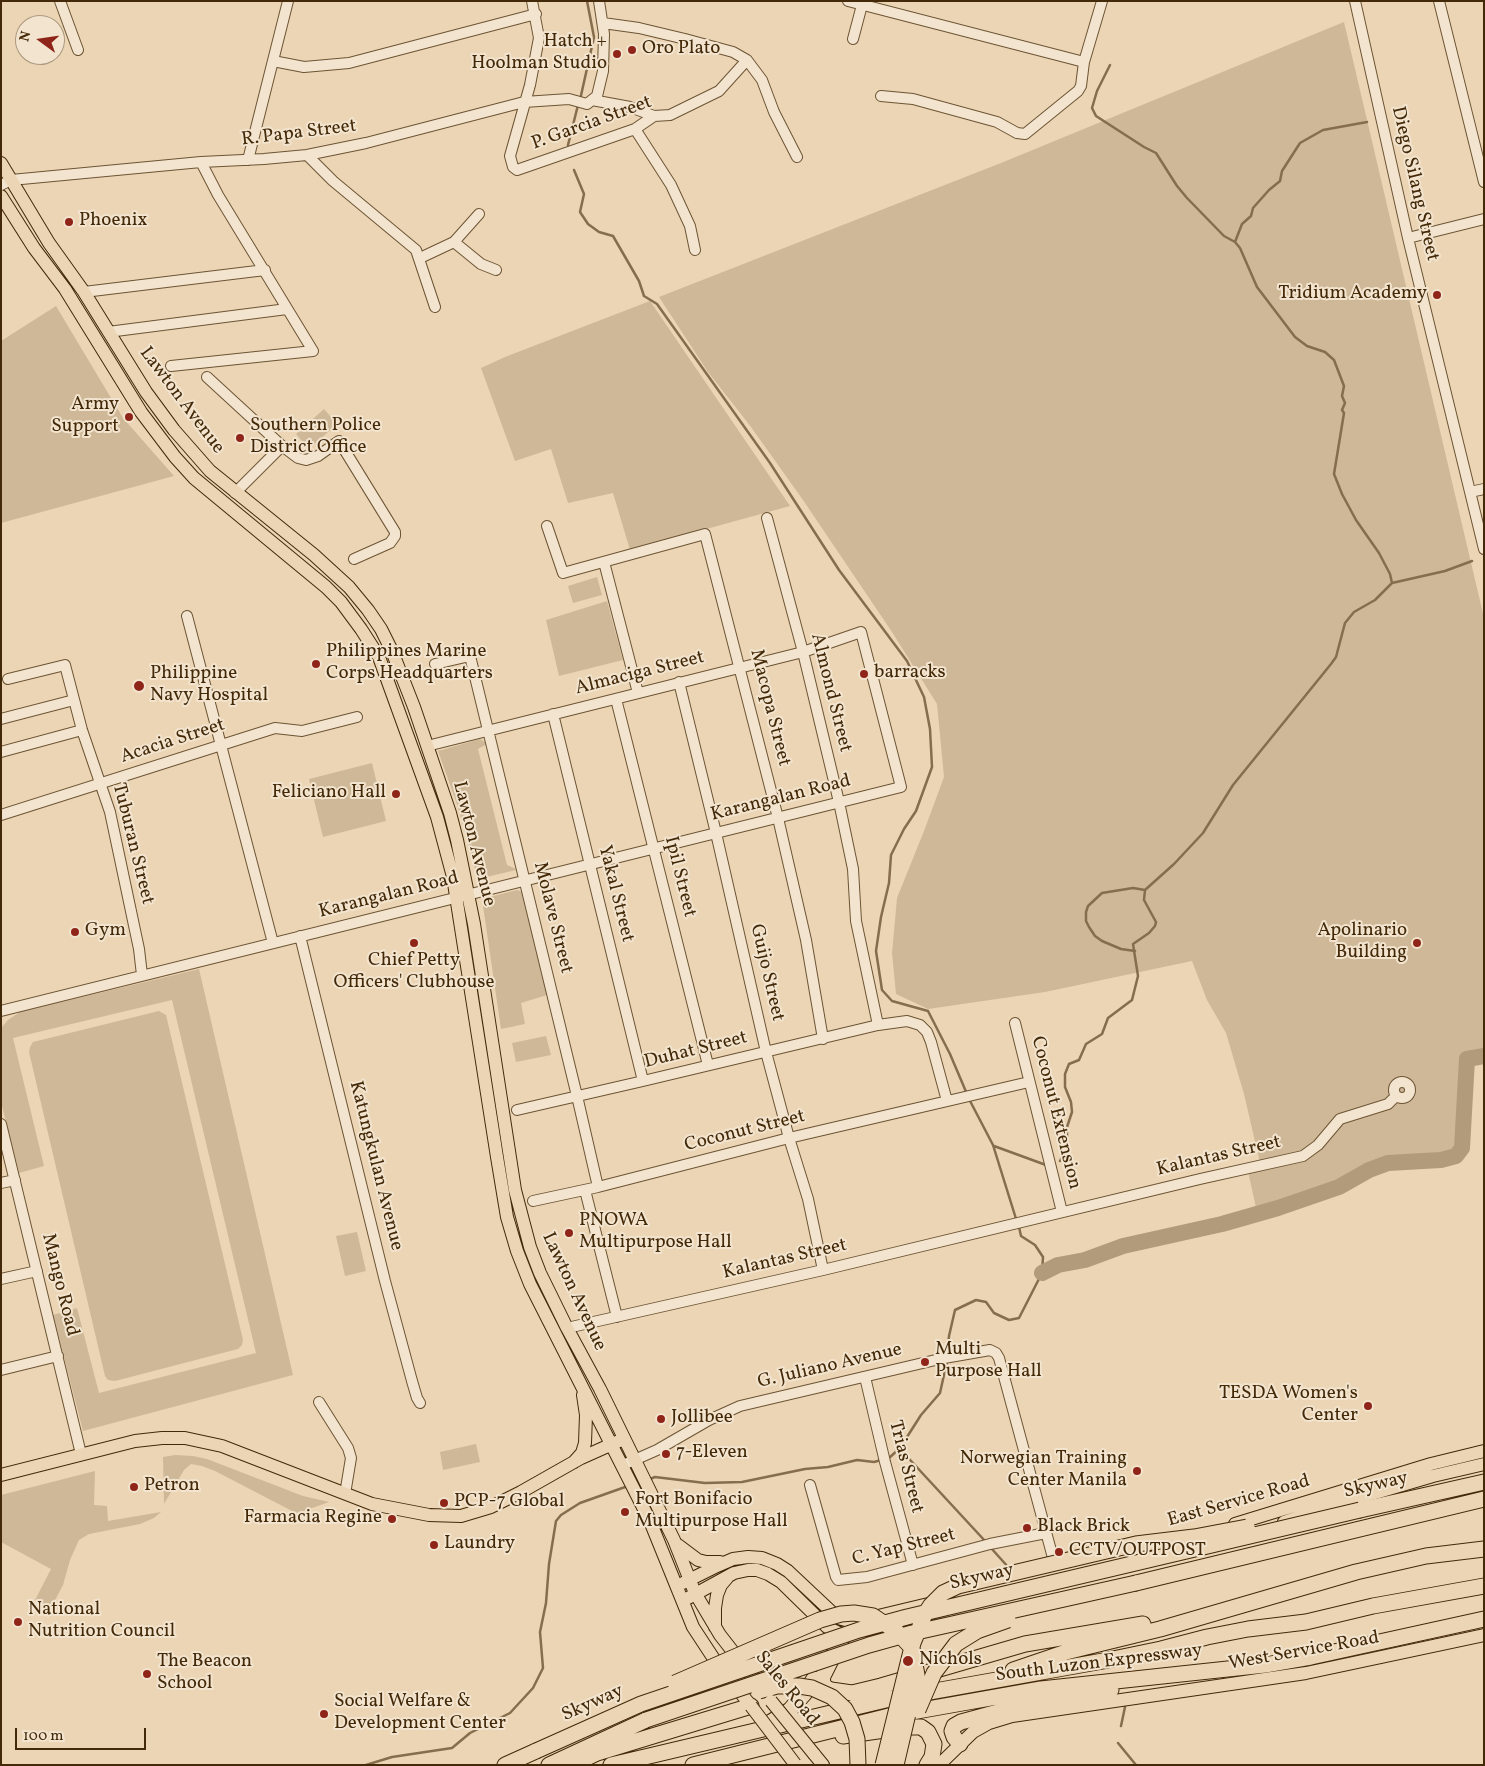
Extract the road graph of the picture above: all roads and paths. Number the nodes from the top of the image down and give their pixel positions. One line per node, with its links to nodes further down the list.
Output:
1 (60, 1): 14 (street)
2 (288, 1): 16 (street)
3 (532, 1): 11 (street, P. Garcia Street)
4 (848, 1): 9 (street)
5 (1102, 1): 17 (street)
6 (1355, 1): 33 (street, Diego Silang Street)
7 (1439, 1): 28 (street)
8 (601, 2): 12 (street)
9 (862, 5): 10 (street); 13 (street)
10 (883, 5): 17 (street)
11 (536, 14): 16 (street); 19 (street, P. Garcia Street)
12 (603, 24): 15 (street); 20 (street)
13 (853, 39)
14 (78, 50)
15 (746, 60): 21 (street, P. Garcia Street); 24 (street)
16 (273, 61): 25 (street)
17 (1084, 62): 18 (street)
18 (881, 96)
19 (524, 102): 20 (street, R. Papa Street); 22 (street, P. Garcia Street); 23 (street, R. Papa Street)
20 (589, 102): 21 (street, R. Papa Street)
21 (654, 116): 22 (street, P. Garcia Street)
22 (635, 130): 35 (street)
23 (307, 155): 25 (street, R. Papa Street); 36 (street)
24 (797, 157)
25 (248, 160): 26 (street, R. Papa Street)
26 (201, 162): 29 (street, R. Papa Street); 37 (street)
27 (1, 163): 29 (main road, Lawton Avenue)
28 (1484, 182)
29 (6, 183): 39 (main road, Lawton Avenue)
30 (1, 196): 80 (main road, Lawton Avenue)
31 (480, 214): 34 (street)
32 (1484, 219): 33 (street)
33 (1408, 238): 47 (street, Diego Silang Street)
34 (454, 242): 36 (street); 38 (street)
35 (695, 250)
36 (420, 258): 40 (street)
37 (265, 270): 39 (street); 41 (street)
38 (496, 270)
39 (84, 292): 42 (main road, Lawton Avenue)
40 (435, 308)
41 (287, 309): 42 (street); 43 (street)
42 (108, 332): 48 (main road, Lawton Avenue)
43 (171, 366)
44 (208, 378): 45 (street)
45 (282, 446): 48 (street); 52 (street)
46 (1484, 489): 47 (street)
47 (1470, 492): 51 (street, Diego Silang Street)
48 (235, 493): 69 (main road, Lawton Avenue)
49 (767, 518): 55 (street, Almond Street)
50 (547, 526): 53 (street)
51 (1484, 549)
52 (354, 559)
53 (604, 562): 57 (street, Macopa Street); 60 (street)
54 (187, 616): 68 (street)
55 (803, 652): 57 (street, Almaciga Street); 72 (street, Almaciga Street); 73 (street, Almond Street)
56 (436, 664): 67 (street, Molave Street)
57 (740, 667): 59 (street, Almaciga Street); 75 (street, Macopa Street)
58 (8, 679): 62 (street, Tuburan Street)
59 (679, 682): 60 (street, Almaciga Street); 76 (street, Guijo Street)
60 (638, 693): 61 (street, Almaciga Street)
61 (616, 699): 63 (street, Almaciga Street); 77 (street, Ipil Street)
62 (74, 700): 65 (street); 66 (street, Tuburan Street)
63 (553, 714): 67 (street, Almaciga Street); 78 (street, Yakal Street)
64 (357, 718): 68 (street, Acacia Street)
65 (1, 719)
66 (82, 730): 70 (street); 71 (street, Tuburan Street)
67 (489, 731): 69 (street, Almaciga Street); 79 (street, Molave Street)
68 (222, 744): 71 (street, Acacia Street); 82 (street)
69 (427, 746): 80 (main road, Lawton Avenue)
70 (1, 752)
71 (99, 784): 74 (street, Acacia Street); 83 (street, Tuburan Street)
72 (901, 787): 73 (street, Karangalan Road)
73 (839, 802): 75 (street, Karangalan Road); 86 (street, Almond Street)
74 (1, 815)
75 (778, 818): 76 (street, Karangalan Road); 87 (street, Macopa Street)
76 (716, 833): 77 (street, Karangalan Road); 88 (street, Guijo Street)
77 (654, 848): 78 (street, Karangalan Road); 89 (street, Ipil Street)
78 (590, 864): 79 (street, Karangalan Road); 90 (street, Yakal Street)
79 (524, 881): 80 (street, Karangalan Road); 92 (street, Molave Street)
80 (462, 896): 81 (street, Karangalan Road); 108 (main road, Lawton Avenue); 112 (main road, Lawton Avenue)
81 (300, 936): 82 (street, Karangalan Road); 114 (street, Katungkulan Avenue)
82 (273, 943): 83 (street, Karangalan Road)
83 (142, 975): 84 (street, Karangalan Road)
84 (1, 1011)
85 (1015, 1023): 91 (street, Coconut Extension)
86 (878, 1025): 87 (street, Duhat Street); 94 (street, Duhat Street)
87 (823, 1039): 88 (street, Duhat Street)
88 (766, 1052): 89 (street, Duhat Street); 97 (street, Guijo Street)
89 (708, 1065): 90 (street, Duhat Street)
90 (643, 1081): 92 (street, Duhat Street)
91 (1029, 1082): 94 (street, Coconut Street); 103 (street, Coconut Extension)
92 (577, 1096): 95 (street, Duhat Street); 100 (street, Molave Street)
93 (1396, 1096): 103 (street, Kalantas Street)
94 (947, 1101): 97 (street, Coconut Street)
95 (517, 1110)
96 (1, 1124): 98 (street, Mango Road)
97 (789, 1138): 100 (street, Coconut Street); 104 (street, Guijo Street)
98 (15, 1180): 99 (street); 105 (street, Mango Road)
99 (1, 1183)
100 (598, 1187): 101 (street, Coconut Street)
101 (586, 1190): 102 (street, Coconut Street); 107 (street)
102 (533, 1201)
103 (1062, 1212): 104 (street, Kalantas Street)
104 (822, 1270): 107 (street, Kalantas Street)
105 (37, 1271): 106 (street); 109 (street, Mango Road)
106 (1, 1279)
107 (617, 1317): 108 (street, Kalantas Street)
108 (567, 1328): 115 (main road, Lawton Avenue)
109 (58, 1356): 110 (street); 118 (street, Mango Road)
110 (1, 1370)
111 (865, 1377): 121 (street, G. Juliano Avenue); 129 (street, G. Juliano Avenue); 133 (street, Trias Street)
112 (582, 1385): 116 (main road, Lawton Avenue); 119 (main road)
113 (319, 1402): 125 (street)
114 (420, 1403)
115 (624, 1439): 116 (main road); 121 (main road, Lawton Avenue)
116 (612, 1445): 119 (main road); 121 (main road, Lawton Avenue)
117 (1484, 1451): 126 (main road, East Service Road)
118 (82, 1454): 122 (main road); 125 (main road)
119 (574, 1462): 125 (main road)
120 (1484, 1464): 126 (main road, East Service Road)
121 (631, 1468): 130 (main road, Lawton Avenue); 139 (main road, Lawton Avenue)
122 (1, 1475)
123 (1484, 1482): 128 (highway, Skyway)
124 (810, 1485): 133 (street, C. Yap Street)
125 (345, 1494)
126 (1340, 1497): 135 (main road, East Service Road)
127 (1484, 1499): 137 (highway, Skyway)
128 (1360, 1510): 156 (highway, Skyway, bridge); 166 (highway, bridge)
129 (1046, 1533): 133 (street, C. Yap Street); 135 (street, G. Juliano Avenue)
130 (674, 1540): 132 (main road); 136 (main road, Lawton Avenue)
131 (1484, 1550): 143 (highway, South Luzon Expressway)
132 (730, 1560): 136 (main road); 144 (main road)
133 (913, 1565)
134 (730, 1574): 140 (main road); 145 (main road); 146 (main road)
135 (1060, 1579): 144 (main road, East Service Road); 146 (main road, East Service Road)
136 (690, 1580): 139 (main road); 140 (main road, Lawton Avenue)
137 (1136, 1583): 152 (highway, Skyway, bridge); 168 (highway, bridge)
138 (1484, 1586): 150 (highway, South Luzon Expressway)
139 (676, 1587): 141 (main road, Lawton Avenue)
140 (695, 1593): 141 (main road); 145 (main road, Lawton Avenue)
141 (682, 1602): 148 (main road, Lawton Avenue)
142 (1484, 1619): 149 (highway, South Luzon Expressway)
143 (1189, 1620): 146 (highway); 150 (highway, South Luzon Expressway)
144 (853, 1622): 146 (highway)
145 (717, 1631): 164 (main road, Sales Road, bridge)
146 (844, 1634): 153 (highway)
147 (1484, 1635): 155 (main road, West Service Road)
148 (706, 1647): 151 (main road, Sales Road, bridge)
149 (1160, 1675): 154 (highway, South Luzon Expressway); 155 (highway)
150 (984, 1681): 153 (highway, South Luzon Expressway)
151 (751, 1706): 158 (main road, Sales Road, bridge); 161 (highway)
152 (646, 1720): 160 (highway, Skyway); 165 (highway, bridge)
153 (760, 1729): 162 (highway, South Luzon Expressway)
154 (820, 1732): 157 (highway, South Luzon Expressway); 169 (highway)
155 (960, 1744): 170 (main road, West Service Road)
156 (536, 1751): 159 (highway, Skyway); 167 (highway, bridge)
157 (723, 1761): 163 (highway, South Luzon Expressway)
158 (795, 1764)
159 (505, 1765)
160 (549, 1765)
161 (572, 1765)
162 (611, 1765)
163 (693, 1765)
164 (823, 1765)
165 (858, 1765)
166 (882, 1765)
167 (896, 1765)
168 (905, 1765)
169 (927, 1765)
170 (939, 1765)

